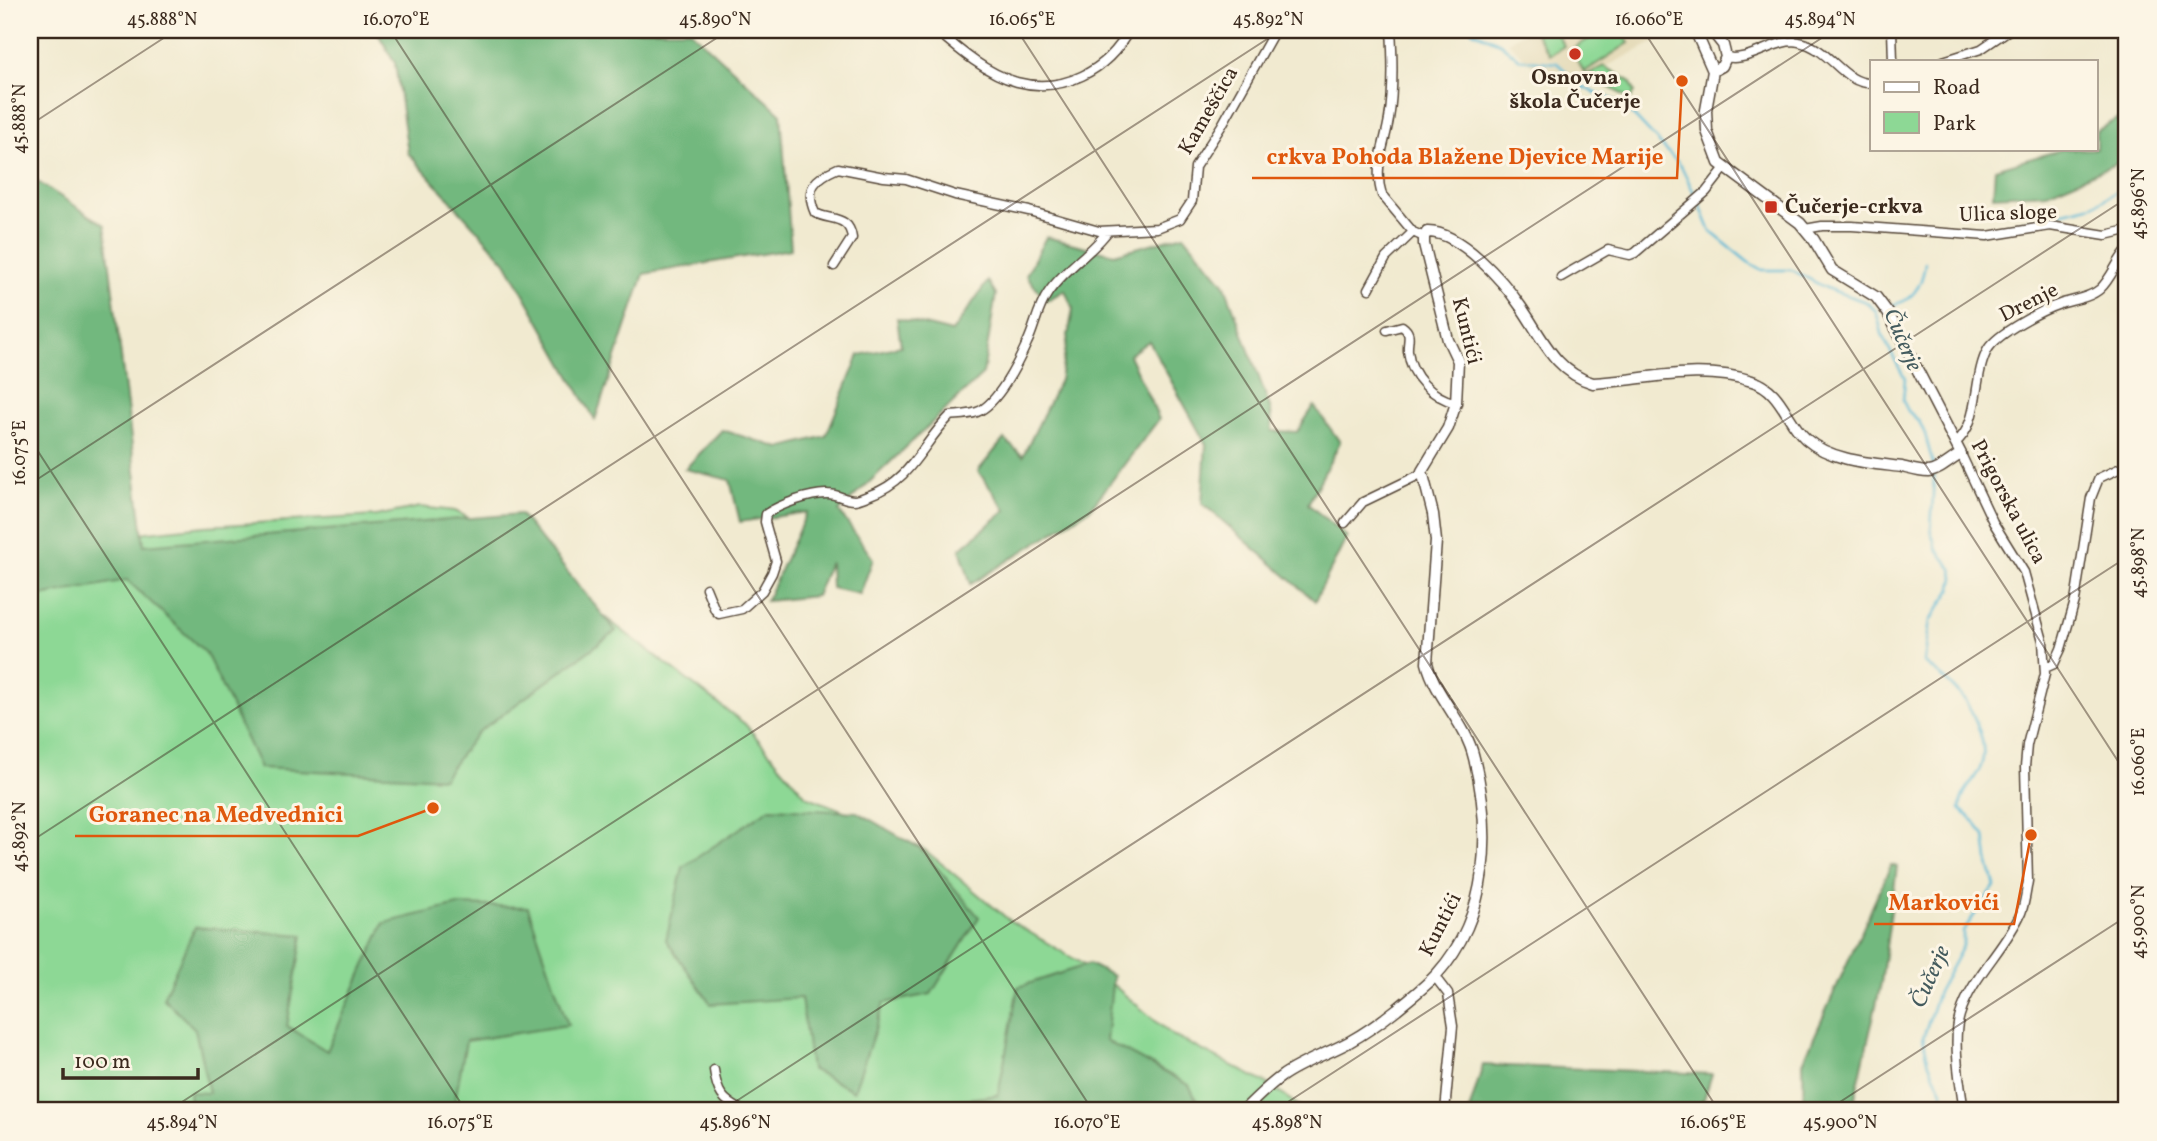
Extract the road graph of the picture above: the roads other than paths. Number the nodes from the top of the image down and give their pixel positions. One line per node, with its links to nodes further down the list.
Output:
1 (936, 30): 2 (street)
2 (1129, 30)
3 (1275, 30): 17 (street, Kameščica)
4 (1391, 30): 18 (street)
5 (1695, 30): 12 (street)
6 (1711, 30): 9 (street)
7 (1892, 30): 10 (street)
8 (2009, 30): 11 (street)
9 (1726, 57): 12 (street); 13 (street)
10 (1893, 60)
11 (1946, 60)
12 (1713, 71): 14 (street, Prigorska ulica)
13 (1870, 83)
14 (1724, 169): 15 (street, Prigorska ulica); 22 (street)
15 (1805, 229): 16 (street, Ulica sloge); 26 (street, Prigorska ulica)
16 (2127, 230)
17 (1108, 231): 21 (street, Kameščica); 31 (street)
18 (1413, 232): 19 (street); 23 (street)
19 (1424, 236): 25 (street, Kuntići); 27 (street, Kuntići)
20 (2127, 250): 26 (street, Drenje)
21 (834, 266)
22 (1561, 277)
23 (1369, 289)
24 (1387, 330): 25 (street)
25 (1456, 403): 29 (street, Kuntići)
26 (1955, 443): 27 (street, Prigorska ulica)
27 (1961, 454): 32 (street, Prigorska ulica)
28 (2127, 466): 32 (street)
29 (1423, 473): 30 (street); 33 (street, Kuntići)
30 (1345, 523)
31 (706, 587)
32 (2045, 668): 38 (street, Prigorska ulica)
33 (1435, 977): 36 (street, Kuntići); 37 (street)
34 (714, 1070): 35 (street)
35 (743, 1111)
36 (1242, 1111)
37 (1445, 1111)
38 (1964, 1111)

